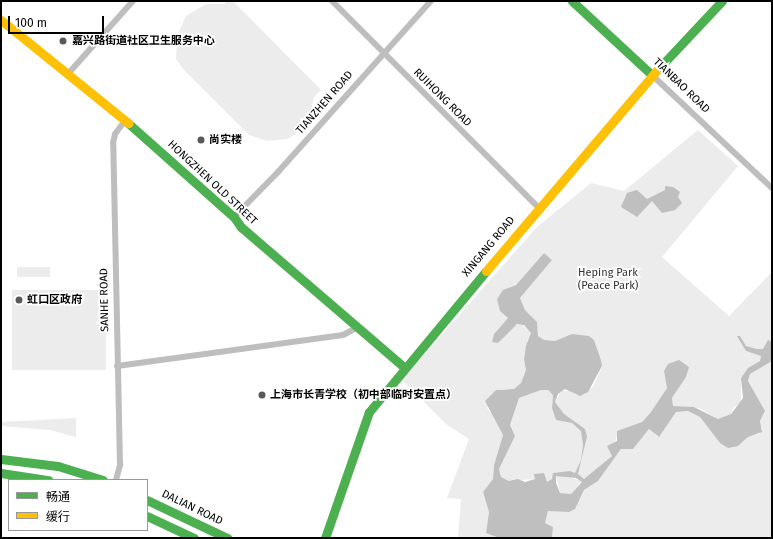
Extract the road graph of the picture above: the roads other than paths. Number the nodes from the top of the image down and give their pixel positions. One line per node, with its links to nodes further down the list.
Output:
1 (132, 1): 8 (street)
2 (332, 1): 7 (street, RUIHONG ROAD)
3 (431, 1): 7 (street, TIANZHEN ROAD)
4 (572, 1): 9 (street, TIANBAO ROAD)
5 (722, 1): 9 (street, XINGANG ROAD)
6 (1, 20): 8 (street, HONGZHEN OLD STREET)
7 (383, 53): 12 (street, RUIHONG ROAD); 13 (street, TIANZHEN ROAD)
8 (67, 74): 10 (street, HONGZHEN OLD STREET)
9 (652, 75): 11 (street, TIANBAO ROAD); 12 (street, XINGANG ROAD)
10 (124, 122): 13 (street, HONGZHEN OLD STREET); 15 (street, SANHE ROAD)
11 (772, 188)
12 (538, 208): 16 (street, XINGANG ROAD)
13 (234, 217): 14 (street, HONGZHEN OLD STREET)
14 (358, 327): 15 (street); 16 (street, HONGZHEN OLD STREET)
15 (117, 366): 21 (street, SANHE ROAD)
16 (404, 367): 26 (street, XINGANG ROAD)
17 (1, 459): 20 (street)
18 (1, 473): 19 (street)
19 (41, 479)
20 (100, 479)
21 (116, 479)
22 (148, 500): 25 (street, DALIAN ROAD)
23 (148, 516): 24 (street)
24 (194, 538)
25 (227, 538)
26 (324, 538)

